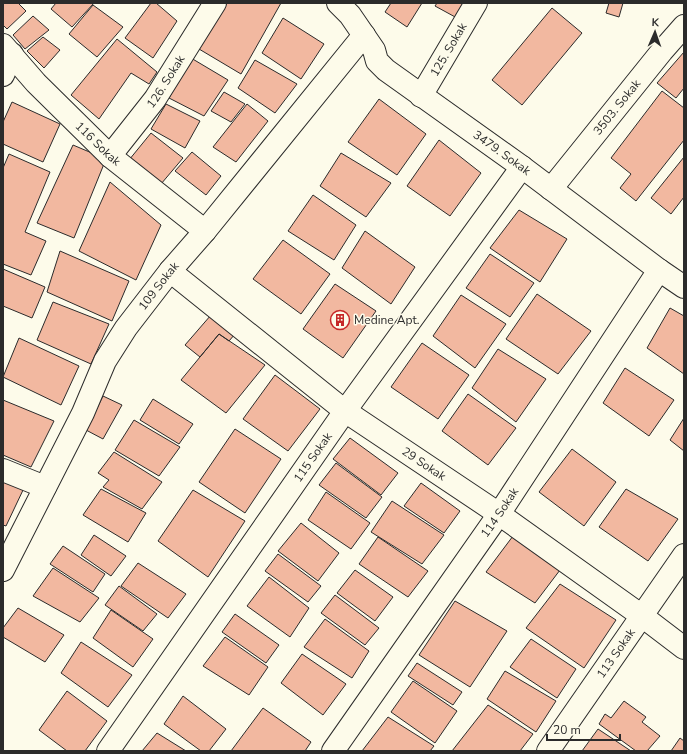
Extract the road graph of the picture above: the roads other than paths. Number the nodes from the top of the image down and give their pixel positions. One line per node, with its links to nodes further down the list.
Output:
1 (215, 3): 9 (street, 126. Sokak)
2 (338, 3): 5 (street, 3479. Sokak)
3 (476, 3): 8 (street, 125. Sokak)
4 (684, 26): 11 (street, 3503. Sokak)
5 (364, 35): 8 (street, 3479. Sokak); 12 (street, 109 Sokak)
6 (7, 50): 7 (street); 9 (street, 116 Sokak)
7 (3, 75)
8 (421, 96): 10 (street, 3479. Sokak)
9 (110, 156): 12 (street, 116 Sokak)
10 (522, 167): 11 (street, 3479. Sokak); 16 (street, 115 Sokak)
11 (551, 189): 13 (street, 3479. Sokak)
12 (205, 231): 14 (street, 109 Sokak)
13 (659, 270): 15 (street, 3479. Sokak); 19 (street, 114 Sokak)
14 (170, 271): 16 (street, 29 Sokak); 18 (street, 109 Sokak)
15 (684, 288)
16 (345, 411): 19 (street, 29 Sokak); 24 (street, 115 Sokak)
17 (3, 470): 18 (street)
18 (45, 487): 21 (street, 109 Sokak)
19 (499, 514): 22 (street, 29 Sokak); 25 (street, 114 Sokak)
20 (684, 555): 22 (street, 113 Sokak)
21 (3, 570)
22 (642, 616): 23 (street, 29 Sokak); 26 (street, 113 Sokak)
23 (684, 648)
24 (108, 751)
25 (333, 751)
26 (548, 751)

